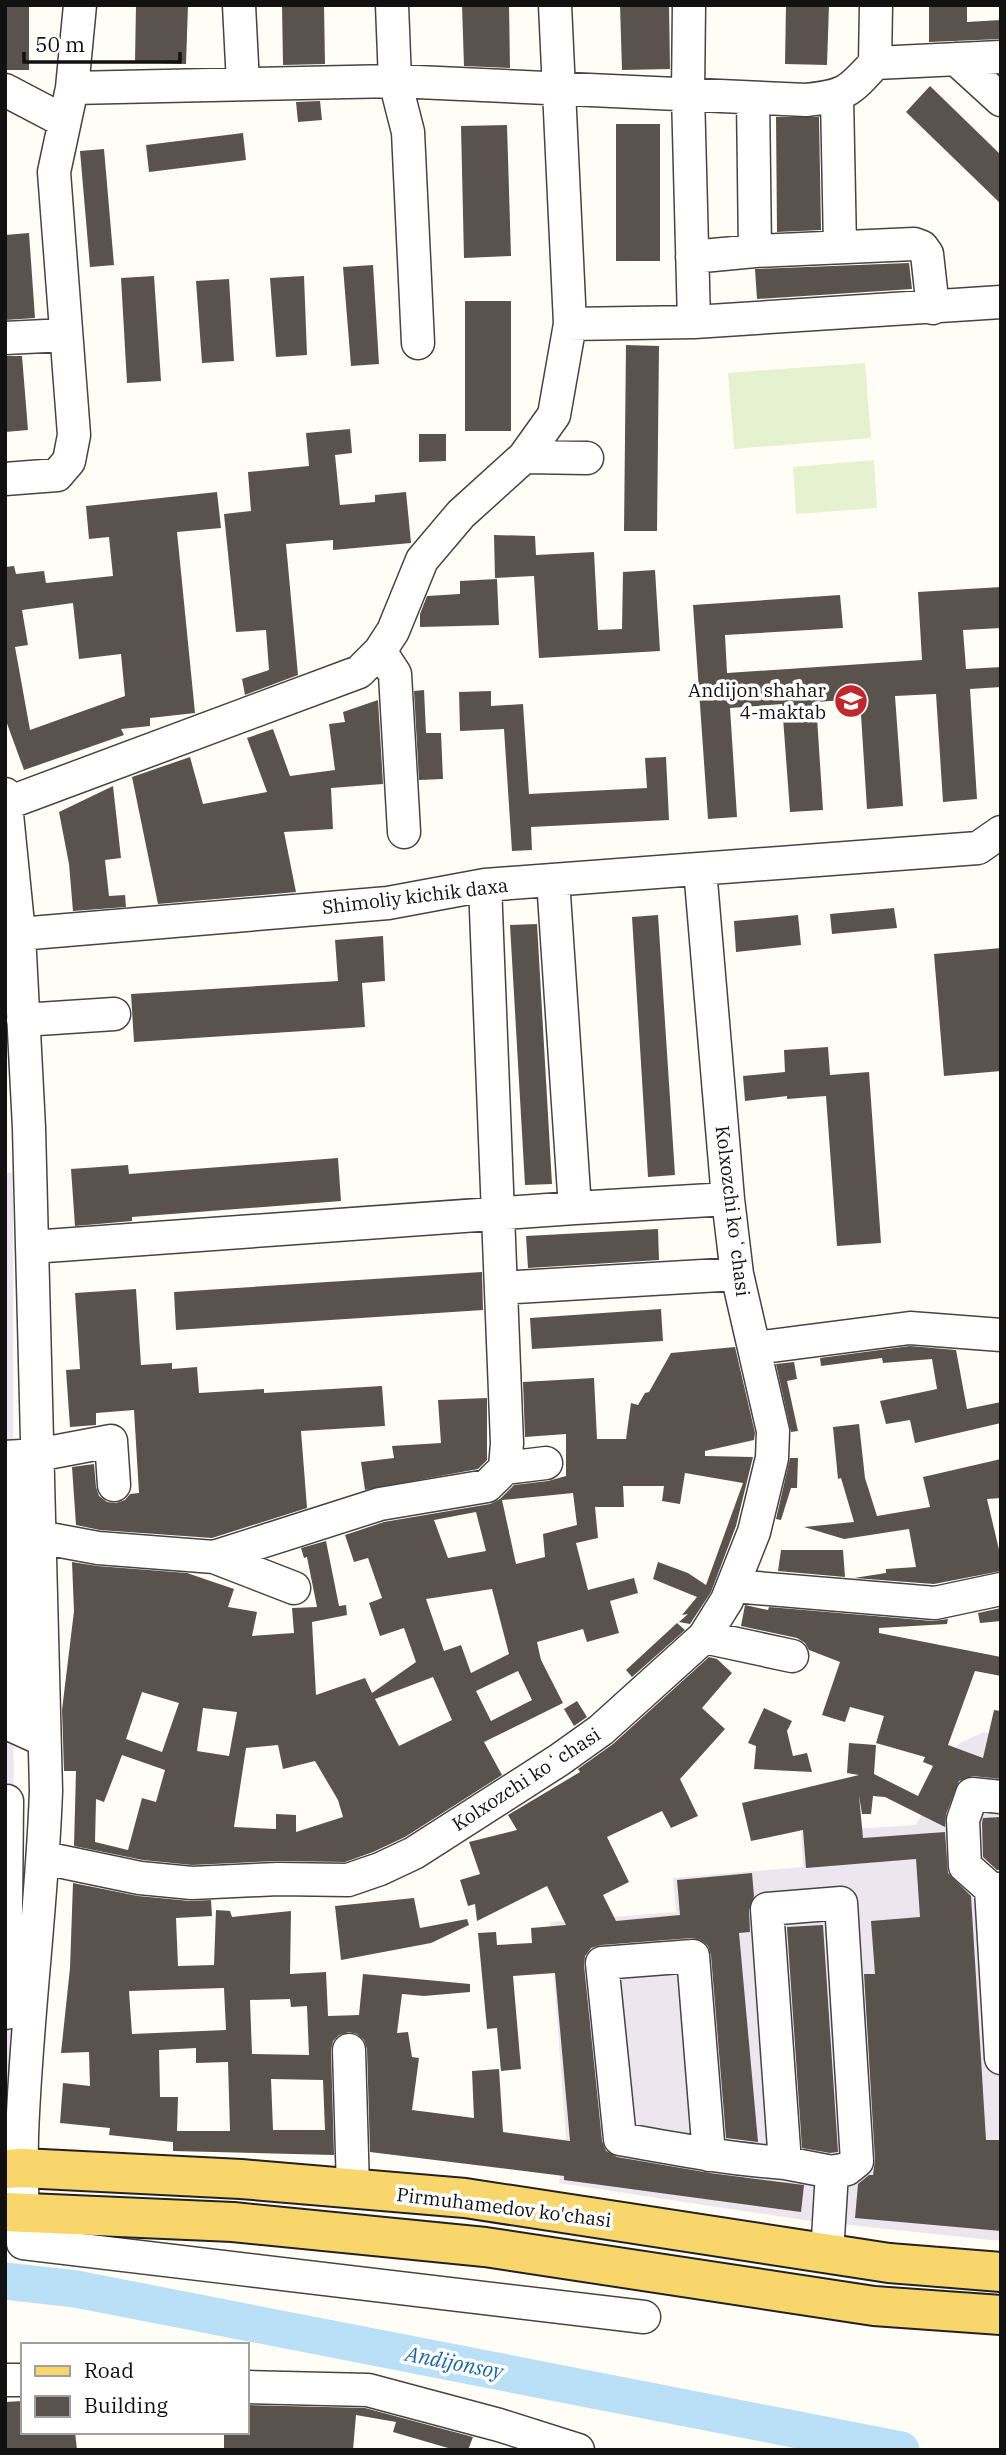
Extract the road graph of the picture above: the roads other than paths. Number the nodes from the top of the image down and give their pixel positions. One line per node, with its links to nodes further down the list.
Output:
1 (80, 5): 12 (street)
2 (239, 5): 11 (street)
3 (392, 5): 10 (street)
4 (555, 5): 13 (street)
5 (690, 5): 15 (street)
6 (876, 5): 9 (street)
7 (1001, 57): 8 (street)
8 (956, 59): 9 (street); 18 (street)
9 (875, 63): 16 (street)
10 (395, 81): 11 (street); 13 (street); 29 (street)
11 (243, 84): 12 (street)
12 (72, 88): 19 (street)
13 (558, 89): 15 (street); 26 (street)
14 (5, 90): 19 (street)
15 (688, 94): 17 (street); 22 (street)
16 (837, 97): 17 (street); 20 (street)
17 (753, 98): 21 (street)
18 (1001, 100)
19 (64, 121): 27 (street)
20 (840, 247): 21 (street); 24 (street)
21 (755, 251): 22 (street)
22 (692, 257): 25 (street)
23 (1001, 302): 24 (street)
24 (933, 308): 25 (street)
25 (694, 322): 26 (street)
26 (570, 324): 30 (street)
27 (66, 335): 28 (street); 32 (street)
28 (5, 338)
29 (418, 343)
30 (524, 457): 31 (street); 33 (street)
31 (587, 458)
32 (5, 479)
33 (380, 651): 34 (street); 35 (street)
34 (6, 801): 40 (street)
35 (404, 832)
36 (1001, 832): 37 (street, Shimoliy kichik daxa)
37 (700, 869): 38 (street, Shimoliy kichik daxa); 44 (street, Kolxozchi koʻchasi)
38 (553, 880): 39 (street, Shimoliy kichik daxa); 45 (street)
39 (485, 885): 40 (street, Shimoliy kichik daxa); 46 (street)
40 (19, 934): 42 (street)
41 (114, 1014): 42 (street)
42 (23, 1020): 43 (street)
43 (17, 1129): 47 (street)
44 (728, 1199): 45 (street); 48 (street, Kolxozchi koʻchasi)
45 (575, 1208): 46 (street)
46 (498, 1214): 47 (street); 49 (street)
47 (32, 1247): 54 (street)
48 (737, 1274): 49 (street); 51 (street, Kolxozchi koʻchasi)
49 (501, 1288): 55 (street)
50 (1001, 1335): 51 (street)
51 (755, 1348): 59 (street, Kolxozchi koʻchasi)
52 (5, 1457): 54 (street)
53 (547, 1463): 55 (street)
54 (37, 1465): 56 (street); 57 (street); 64 (street)
55 (505, 1468): 58 (street)
56 (114, 1485)
57 (39, 1537): 58 (street); 65 (street)
58 (214, 1557): 60 (street)
59 (733, 1586): 61 (street); 62 (street, Kolxozchi koʻchasi)
60 (294, 1588)
61 (1001, 1589)
62 (704, 1637): 63 (street); 69 (street, Kolxozchi koʻchasi)
63 (792, 1656)
64 (9, 1726): 65 (street)
65 (44, 1741): 66 (street)
66 (46, 1791): 68 (street); 69 (street)
67 (1001, 1797): 70 (street)
68 (6, 1801): 71 (street)
69 (44, 1858): 78 (street)
70 (996, 1889): 73 (street)
71 (5, 2013)
72 (349, 2050): 80 (street)
73 (1001, 2058)
74 (5, 2060): 75 (street)
75 (5, 2133)
76 (709, 2155): 76 (street); 77 (street)
77 (785, 2163): 79 (street); 79 (street)
78 (14, 2168): 80 (main road, Pirmuhamedov ko'chasi); 81 (street)
79 (832, 2172): 82 (street)
80 (353, 2189): 82 (main road, Pirmuhamedov ko'chasi)
81 (14, 2212): 84 (main road); 85 (street)
82 (827, 2254): 83 (main road, Pirmuhamedov ko'chasi)
83 (1001, 2272)
84 (1001, 2315)
85 (644, 2317)
86 (248, 2386): 87 (street)
87 (578, 2450)

